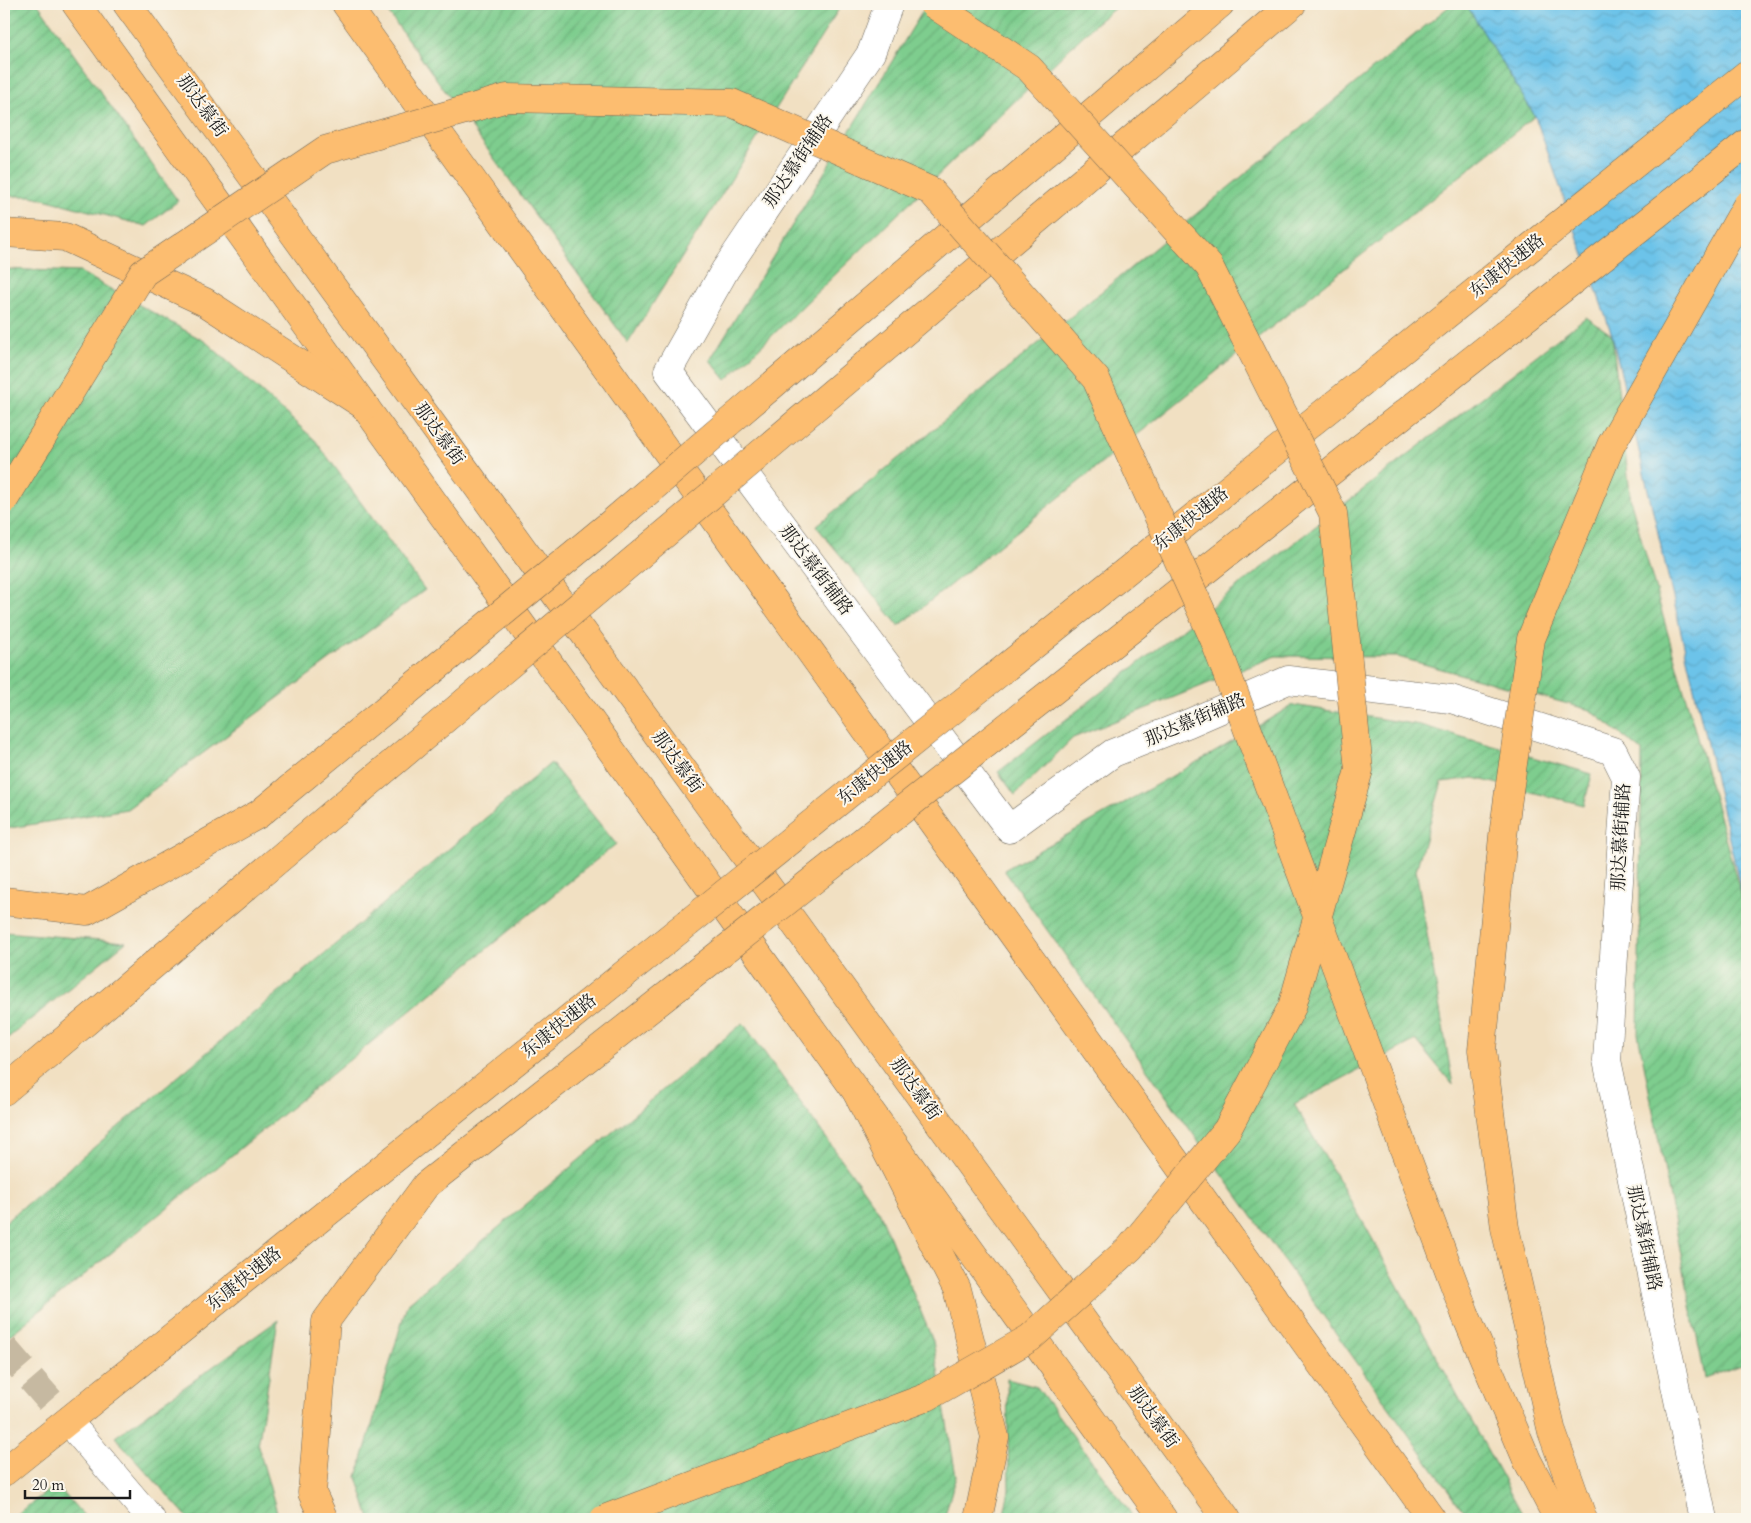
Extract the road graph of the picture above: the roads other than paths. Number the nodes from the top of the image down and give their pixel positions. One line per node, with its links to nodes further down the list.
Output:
1 (76, 4): 12 (main road)
2 (127, 4): 24 (main road, 那达慕街)
3 (346, 4): 25 (main road)
4 (889, 4): 28 (street, 那达慕街辅路)
5 (933, 4): 21 (main road, bridge)
6 (1220, 4): 14 (main road, bridge)
7 (1292, 4): 15 (main road, bridge)
8 (1747, 74): 18 (main road, 东康快速路, bridge)
9 (1747, 143): 20 (main road, bridge)
10 (1747, 205): 27 (main road, bridge)
11 (4, 233): 12 (main road)
12 (365, 406): 16 (main road)
13 (4, 500): 26 (main road, bridge)
14 (4, 901)
15 (4, 1091)
16 (857, 1093): 22 (main road); 23 (main road)
17 (79, 1434): 19 (street)
18 (4, 1472)
19 (151, 1519)
20 (324, 1519)
21 (604, 1519)
22 (978, 1519)
23 (1163, 1519)
24 (1227, 1519)
25 (1432, 1519)
26 (1558, 1519)
27 (1584, 1519)
28 (1703, 1519)

